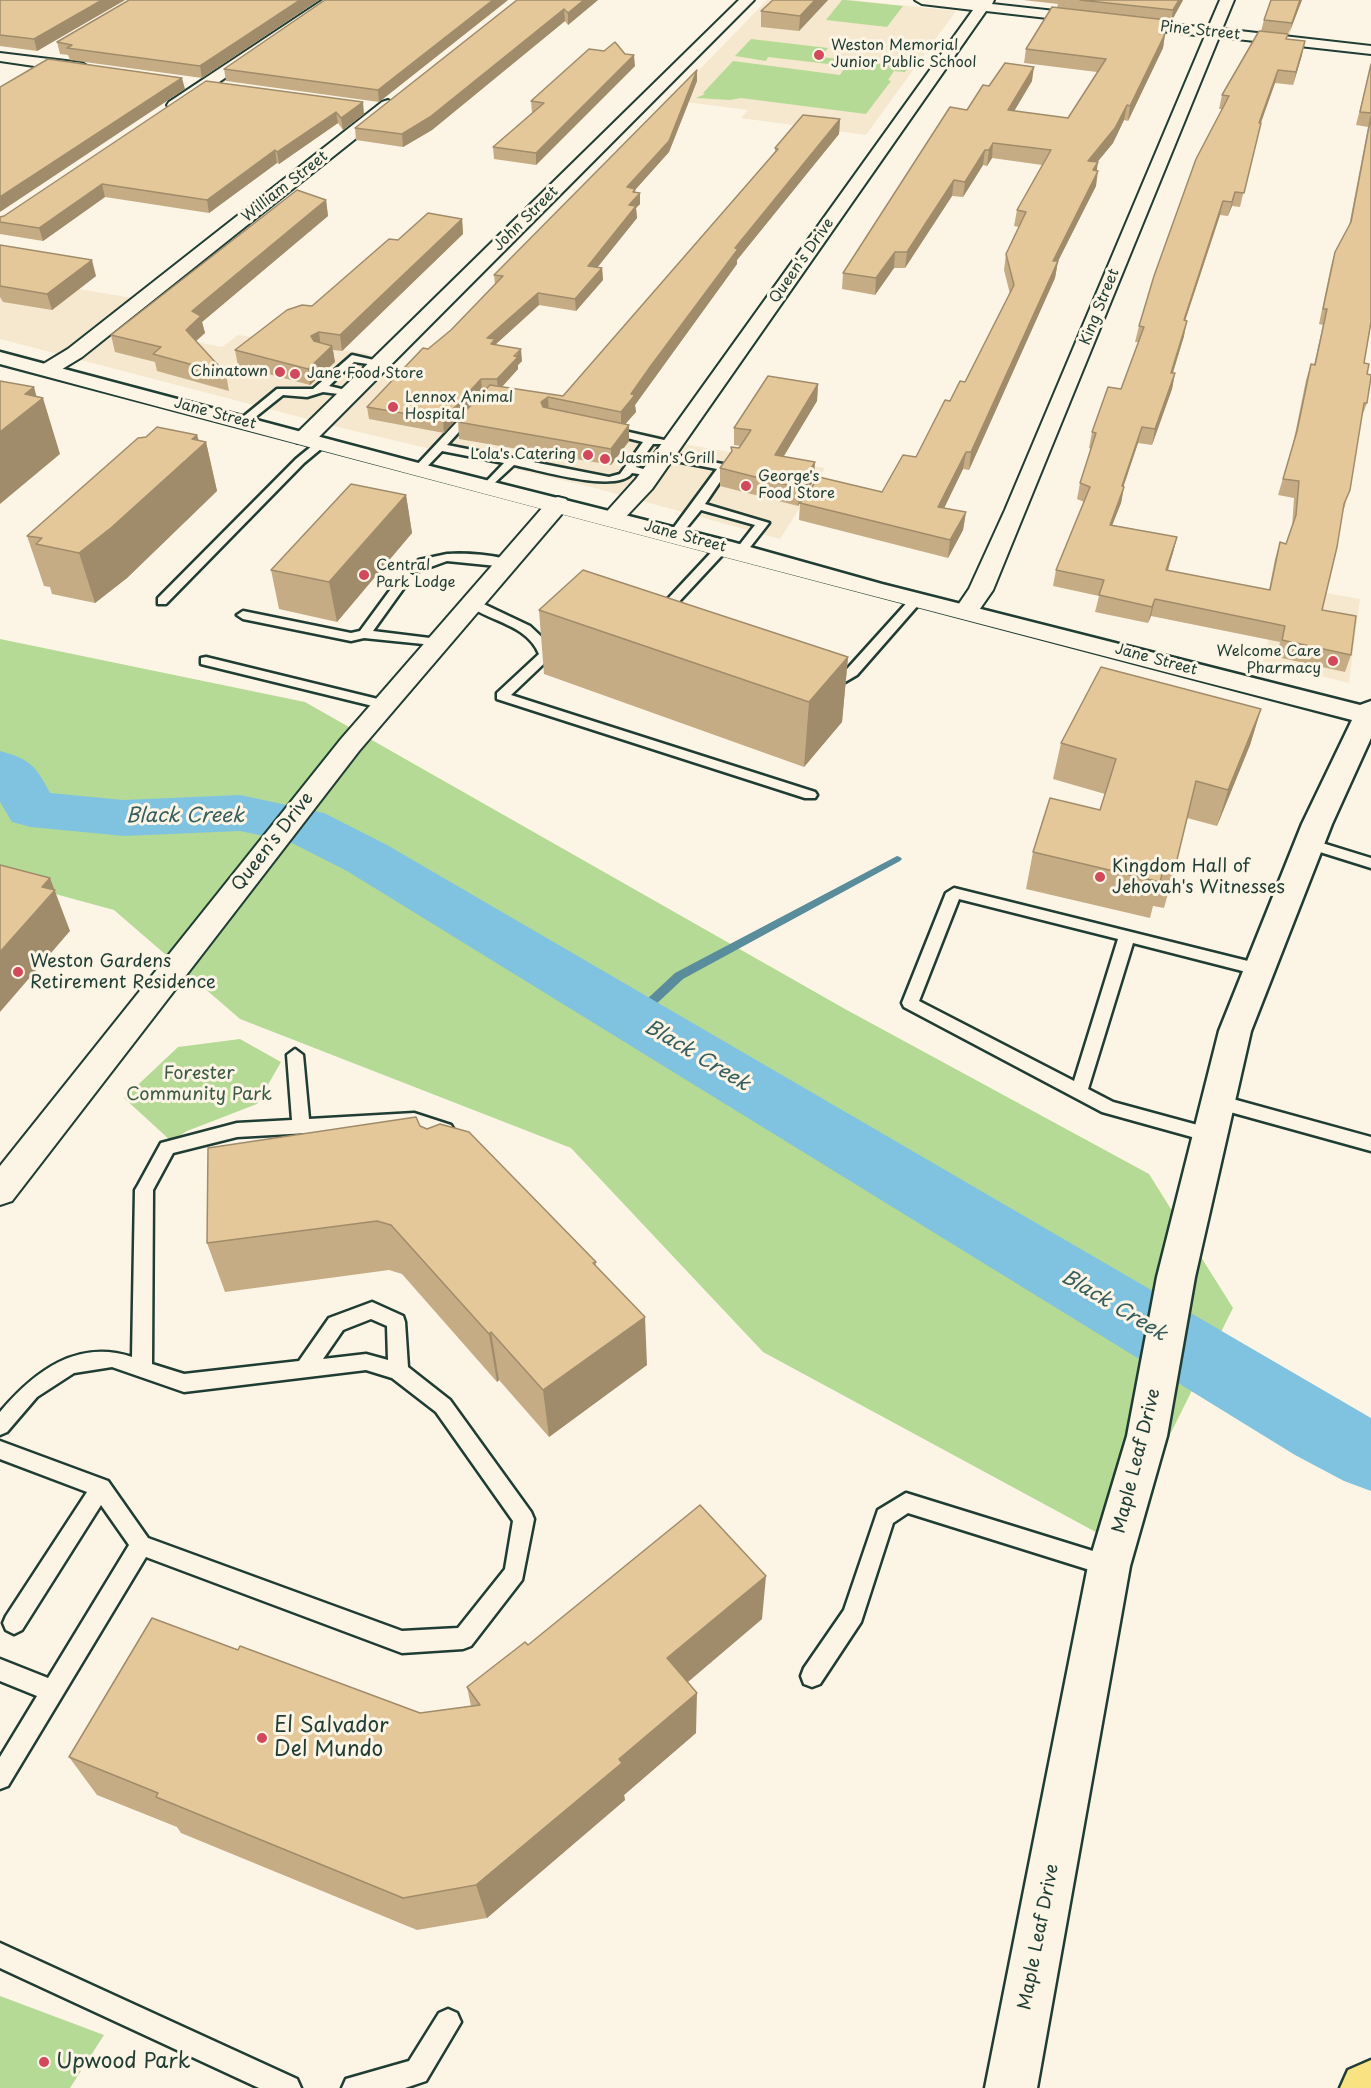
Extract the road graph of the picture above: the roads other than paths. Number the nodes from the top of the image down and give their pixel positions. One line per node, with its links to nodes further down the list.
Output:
1 (332, 0): 14 (street)
2 (747, 0): 21 (street, John Street)
3 (922, 0): 5 (street, Pine Street)
4 (1227, 0): 6 (street, King Street)
5 (984, 3): 6 (street, Pine Street); 31 (street, Queen's Drive)
6 (1213, 33): 7 (street, Pine Street); 48 (street, King Street)
7 (1371, 50)
8 (53, 51): 10 (street)
9 (0, 57): 10 (street)
10 (33, 62): 11 (street); 12 (street)
11 (95, 70)
12 (15, 72)
13 (176, 81): 14 (street)
14 (205, 85): 15 (street); 19 (street)
15 (234, 89)
16 (401, 94): 18 (street, William Street)
17 (363, 106): 18 (street)
18 (383, 108): 22 (street, William Street)
19 (165, 112)
20 (0, 358): 22 (main road, Jane Street)
21 (382, 363): 23 (lane); 24 (street, John Street)
22 (47, 370): 26 (main road, Jane Street)
23 (321, 388): 24 (lane); 26 (lane)
24 (350, 393): 28 (street, John Street)
25 (480, 404): 30 (lane)
26 (244, 421): 28 (main road, Jane Street)
27 (594, 427): 29 (lane)
28 (314, 440): 34 (main road, Jane Street); 46 (lane)
29 (650, 440): 31 (lane); 33 (lane)
30 (440, 447): 32 (lane); 34 (lane)
31 (669, 450): 35 (street, Queen's Drive); 38 (lane)
32 (511, 462): 33 (lane); 36 (lane)
33 (629, 469): 35 (lane)
34 (418, 470): 36 (main road, Jane Street)
35 (652, 472): 39 (street, Queen's Drive)
36 (488, 486): 37 (main road, Jane Street)
37 (558, 504): 39 (main road, Jane Street); 42 (street, Queen's Drive)
38 (698, 506): 40 (lane); 41 (lane)
39 (612, 518): 40 (main road, Jane Street)
40 (675, 534): 41 (main road, Jane Street)
41 (731, 549): 45 (main road, Jane Street); 50 (lane)
42 (507, 563): 43 (lane); 47 (street, Queen's Drive)
43 (414, 569)
44 (400, 585): 51 (lane)
45 (916, 600): 48 (main road, Jane Street); 54 (lane)
46 (162, 601)
47 (473, 603): 52 (street, Queen's Drive); 57 (lane)
48 (966, 611): 56 (main road, Jane Street)
49 (243, 615): 51 (lane)
50 (675, 632)
51 (364, 634): 52 (lane)
52 (438, 643): 55 (street, Queen's Drive)
53 (206, 661): 55 (lane)
54 (812, 677)
55 (385, 705): 69 (street, Queen's Drive)
56 (1370, 714): 58 (main road, Maple Leaf Drive)
57 (810, 795)
58 (1309, 844): 59 (lane); 61 (main road, Maple Leaf Drive)
59 (1371, 863)
60 (1127, 936): 61 (lane); 63 (lane); 63 (lane)
61 (1258, 969): 64 (main road, Maple Leaf Drive)
62 (295, 1055): 65 (lane)
63 (1079, 1092): 66 (lane)
64 (1218, 1101): 66 (main road, Maple Leaf Drive); 67 (lane)
65 (301, 1126): 68 (lane); 70 (lane)
66 (1210, 1135): 77 (main road, Maple Leaf Drive)
67 (1371, 1144)
68 (439, 1161)
69 (0, 1191)
70 (142, 1369): 71 (lane); 73 (lane)
71 (305, 1370): 72 (lane); 72 (lane)
72 (398, 1371): 76 (lane)
73 (0, 1426)
74 (0, 1450): 75 (lane)
75 (101, 1488): 76 (lane); 78 (lane)
76 (141, 1545): 81 (lane)
77 (1109, 1566): 80 (lane); 88 (main road, Maple Leaf Drive)
78 (14, 1623)
79 (0, 1670): 81 (lane)
80 (812, 1676)
81 (53, 1691): 82 (lane)
82 (0, 1778)
83 (0, 1955): 86 (lane)
84 (448, 2022): 87 (lane)
85 (1371, 2086): 89 (highway)
86 (288, 2088)
87 (355, 2088)
88 (1011, 2088)
89 (1366, 2088)

